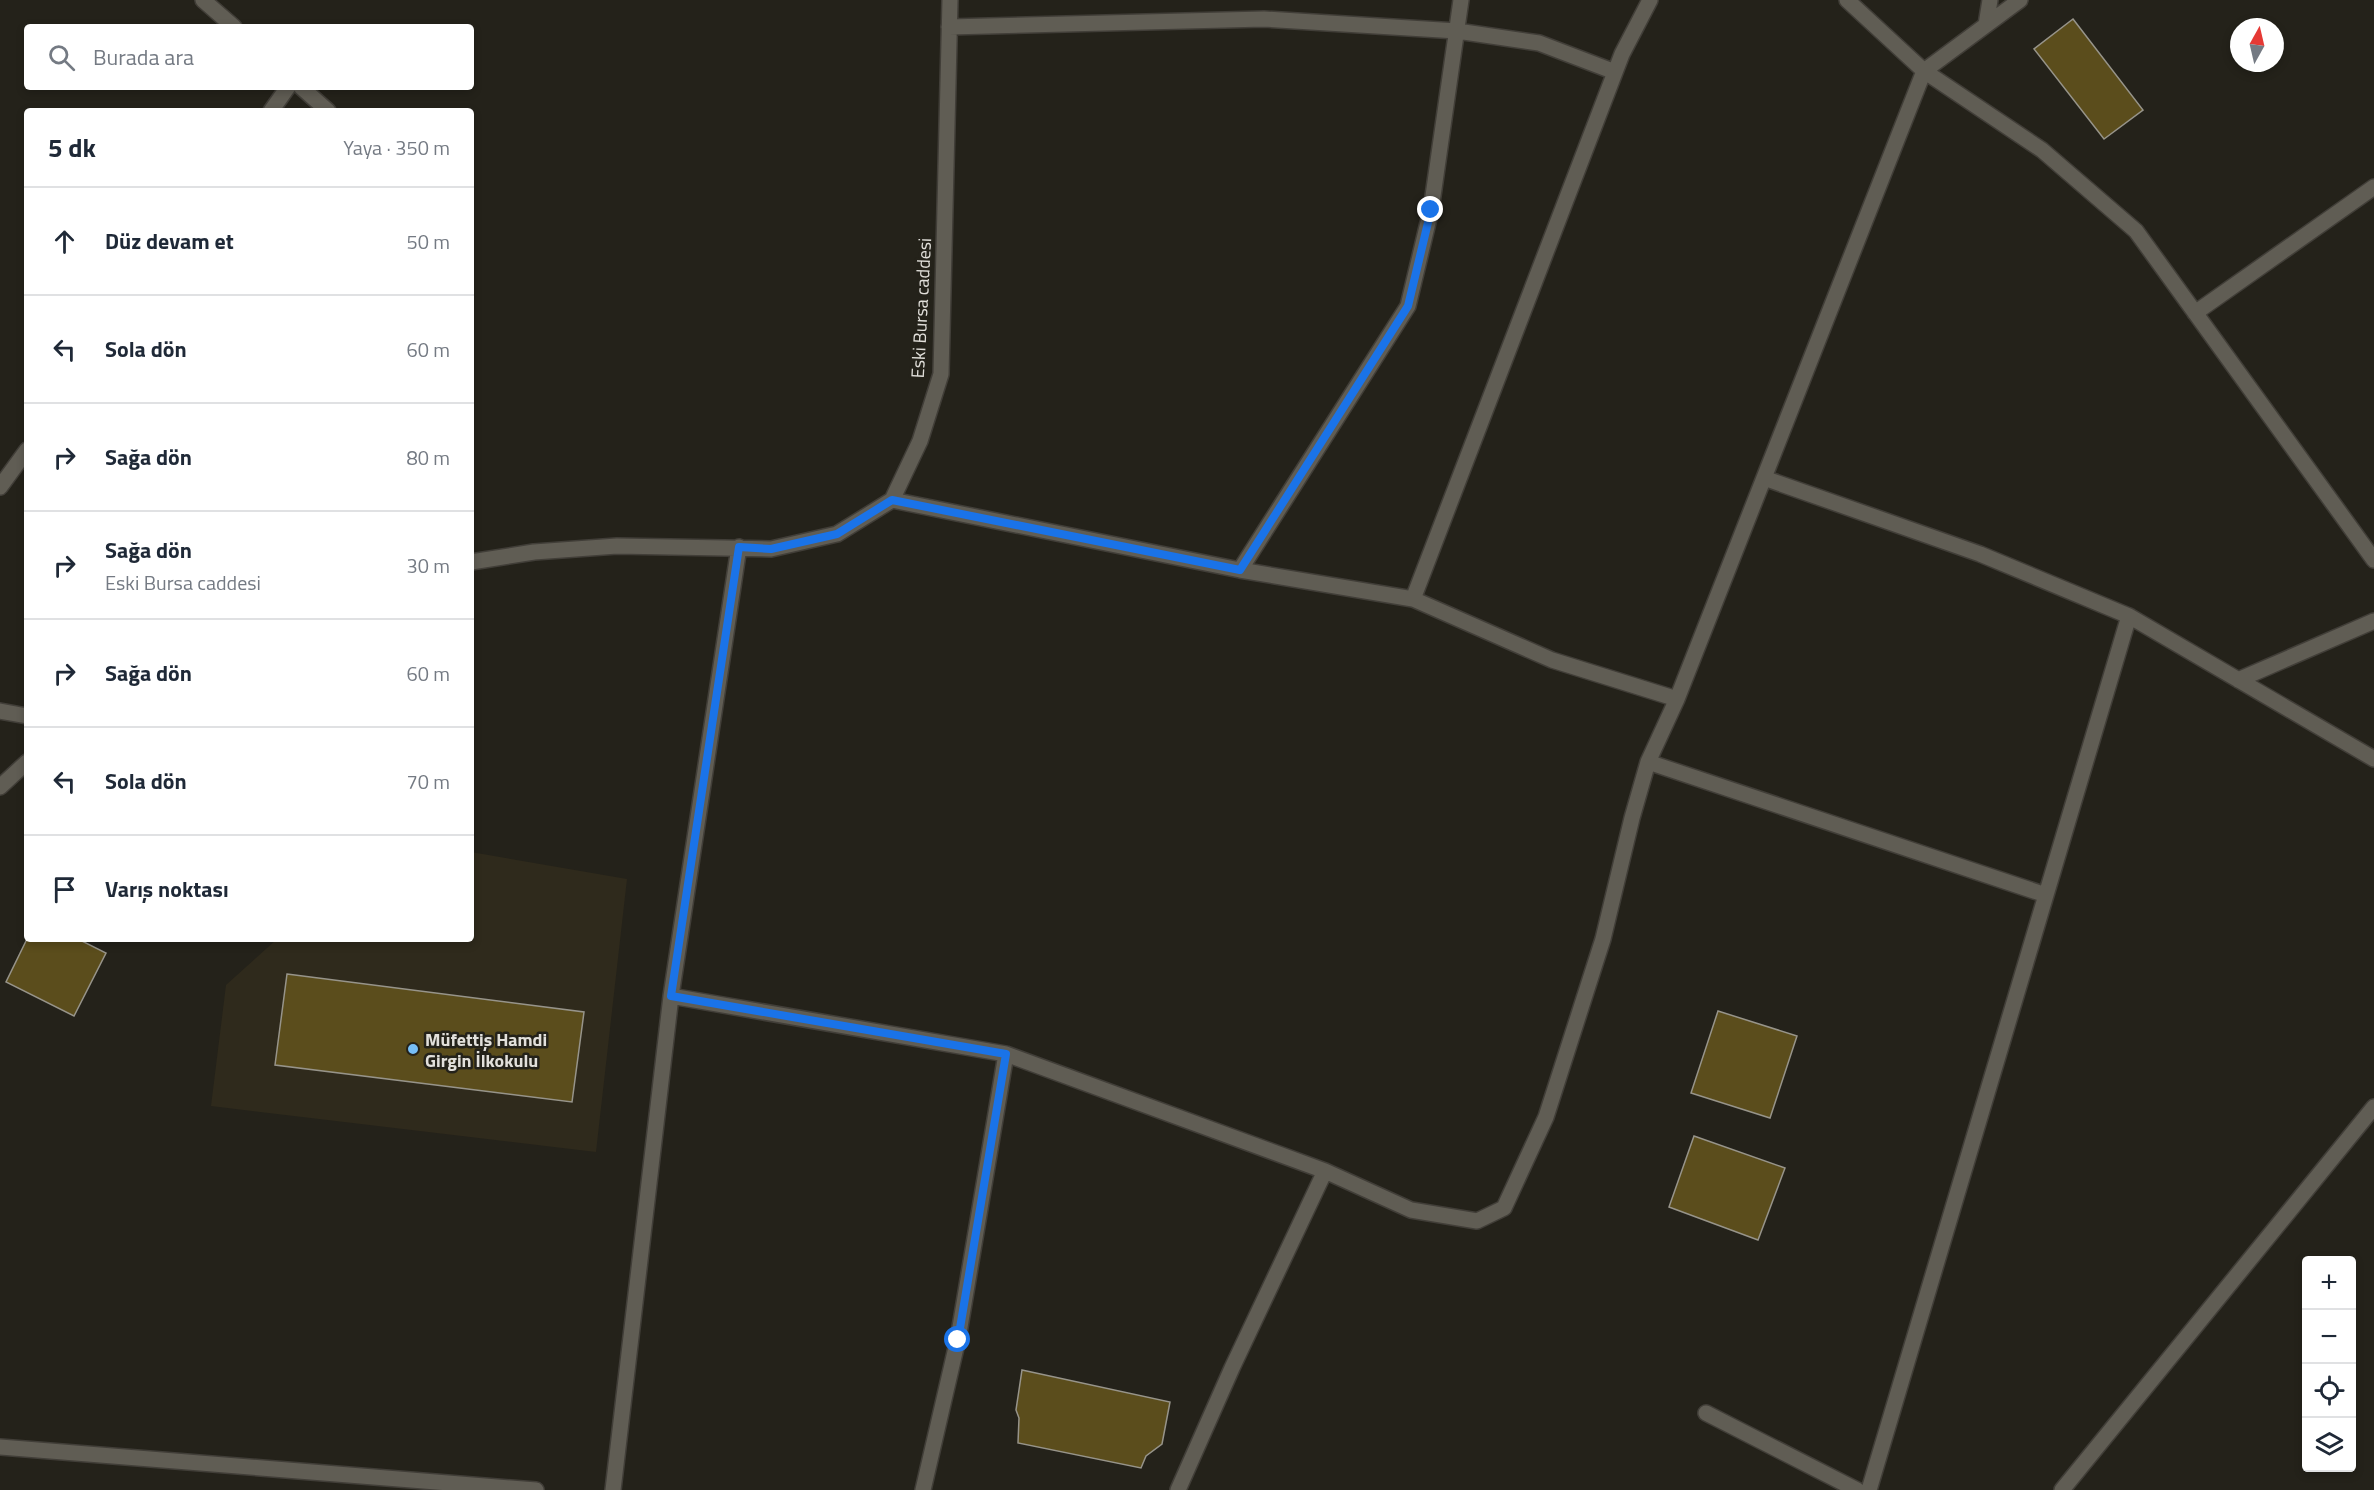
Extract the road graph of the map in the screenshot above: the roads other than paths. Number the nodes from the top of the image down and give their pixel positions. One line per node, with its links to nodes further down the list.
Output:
1 (203, 0): 8 (street)
2 (950, 0): 10 (street, Eski Bursa caddesi)
3 (1461, 0): 11 (street)
4 (1650, 0): 13 (street)
5 (1847, 0): 12 (street)
6 (1990, 0): 9 (street)
7 (2020, 0): 9 (street)
8 (231, 24)
9 (1986, 25): 12 (street)
10 (949, 27): 11 (street); 23 (street, Eski Bursa caddesi)
11 (1457, 31): 13 (street); 27 (street)
12 (1924, 71): 19 (street); 21 (street)
13 (1615, 72): 28 (street)
14 (286, 90): 16 (street)
15 (304, 90): 17 (street)
16 (273, 108)
17 (325, 108)
18 (2374, 187): 19 (street)
19 (2195, 313): 25 (street)
20 (24, 454): 22 (street)
21 (1764, 478): 29 (street); 32 (street)
22 (0, 487)
23 (892, 500): 24 (street); 27 (street)
24 (739, 547): 26 (street); 40 (street)
25 (2374, 560)
26 (474, 562)
27 (1240, 570): 28 (street)
28 (1413, 599): 32 (street)
29 (2129, 616): 31 (street); 39 (street)
30 (2374, 621): 31 (street)
31 (2238, 680): 35 (street)
32 (1677, 699): 36 (street)
33 (0, 711): 34 (street)
34 (24, 715)
35 (2374, 759)
36 (1648, 762): 39 (street); 43 (street)
37 (24, 764): 38 (street)
38 (0, 787)
39 (2046, 895): 51 (street)
40 (671, 996): 41 (street); 47 (street)
41 (1006, 1054): 43 (street); 48 (street)
42 (2374, 1107): 52 (street)
43 (1325, 1171): 49 (street)
44 (1706, 1413): 50 (street)
45 (0, 1447): 46 (street)
46 (536, 1490)
47 (613, 1490)
48 (923, 1490)
49 (1178, 1490)
50 (1857, 1490)
51 (1869, 1490)
52 (2062, 1490)

